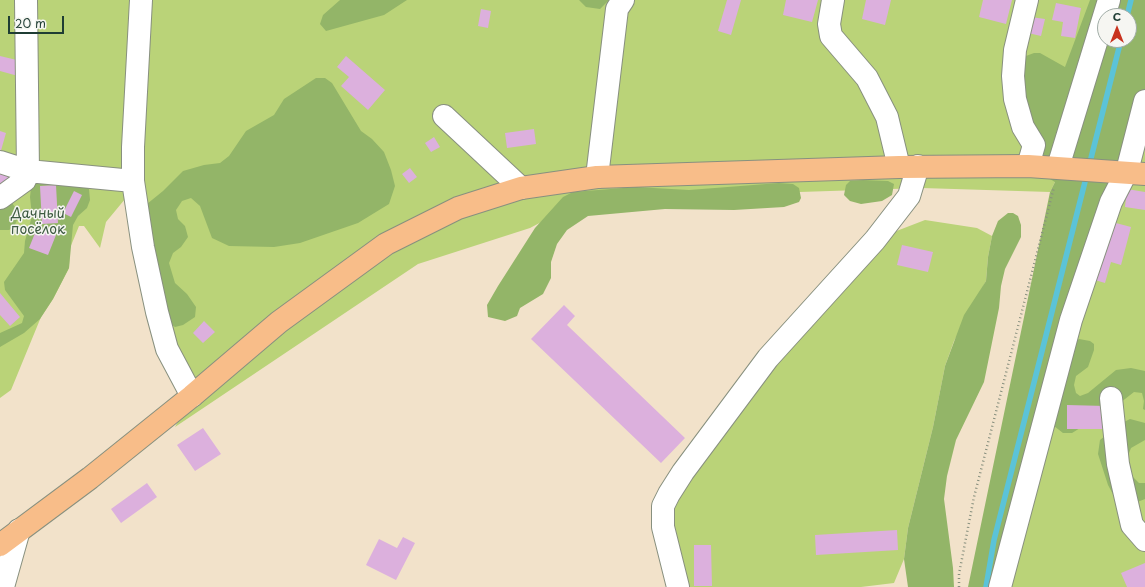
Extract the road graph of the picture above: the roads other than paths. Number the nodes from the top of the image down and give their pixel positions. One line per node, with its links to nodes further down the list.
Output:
1 (26, 0): 13 (street)
2 (142, 0): 16 (street)
3 (623, 0): 15 (street)
4 (833, 0): 11 (street)
5 (1027, 0): 10 (street)
6 (1109, 0): 12 (street)
7 (1145, 101): 14 (street)
8 (444, 116): 17 (street)
9 (0, 162): 13 (street)
10 (1028, 166): 11 (main road); 12 (main road)
11 (909, 167): 15 (main road); 25 (street)
12 (1065, 167): 14 (main road)
13 (28, 171): 16 (street); 18 (street)
14 (1136, 173): 26 (street)
15 (598, 177): 17 (main road)
16 (133, 181): 19 (street)
17 (521, 188): 19 (main road)
18 (0, 198)
19 (192, 396): 21 (main road)
20 (1111, 398): 22 (street)
21 (19, 530): 23 (main road); 24 (street)
22 (1145, 540)
23 (0, 545)
24 (3, 587)
25 (678, 587)
26 (1000, 587)

